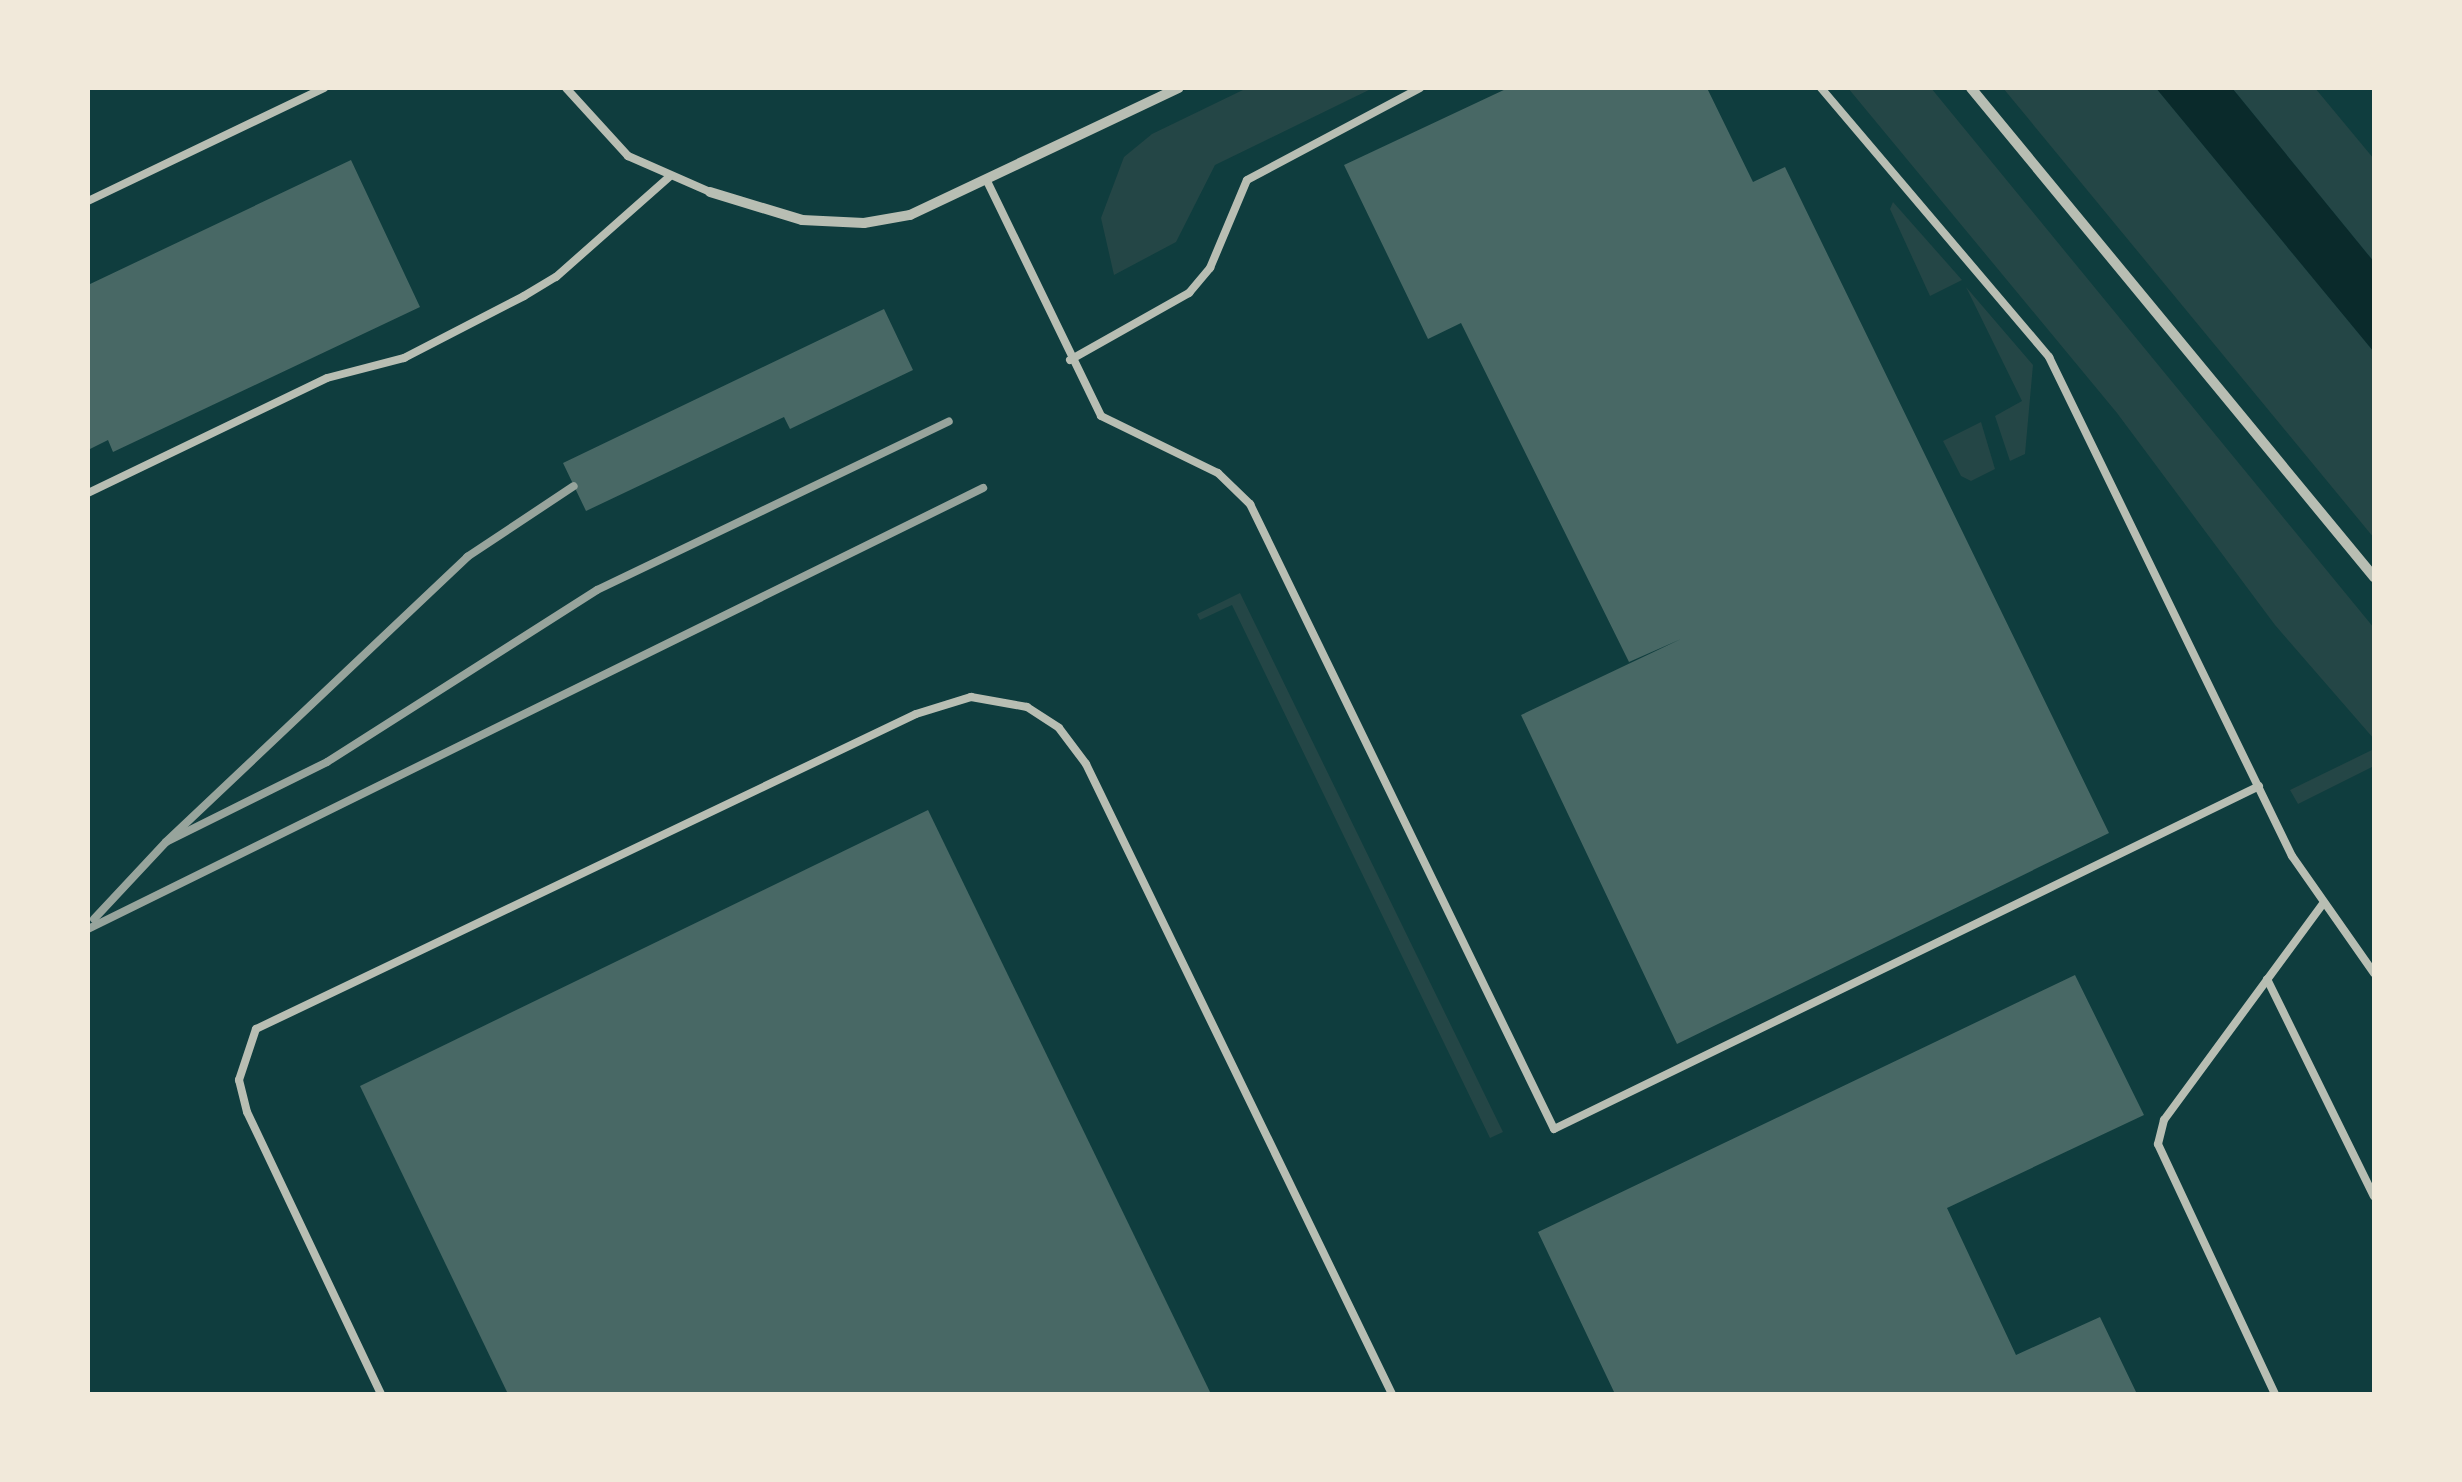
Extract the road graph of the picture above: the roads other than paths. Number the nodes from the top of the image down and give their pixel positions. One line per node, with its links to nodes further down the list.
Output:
1 (324, 88): 10 (lane)
2 (566, 88): 7 (lane)
3 (1179, 88): 8 (street)
4 (1420, 88): 11 (lane)
5 (1822, 88): 14 (lane)
6 (1971, 88): 13 (street)
7 (669, 178): 9 (lane); 12 (lane)
8 (987, 181): 9 (street); 11 (lane)
9 (710, 192)
10 (88, 201)
11 (1070, 360): 14 (lane)
12 (88, 493)
13 (2374, 577)
14 (2259, 786): 15 (lane)
15 (2322, 905): 16 (lane); 17 (lane)
16 (2374, 973)
17 (2267, 979): 18 (lane); 21 (lane)
18 (2374, 1196)
19 (381, 1394): 20 (lane)
20 (1392, 1394)
21 (2275, 1394)

